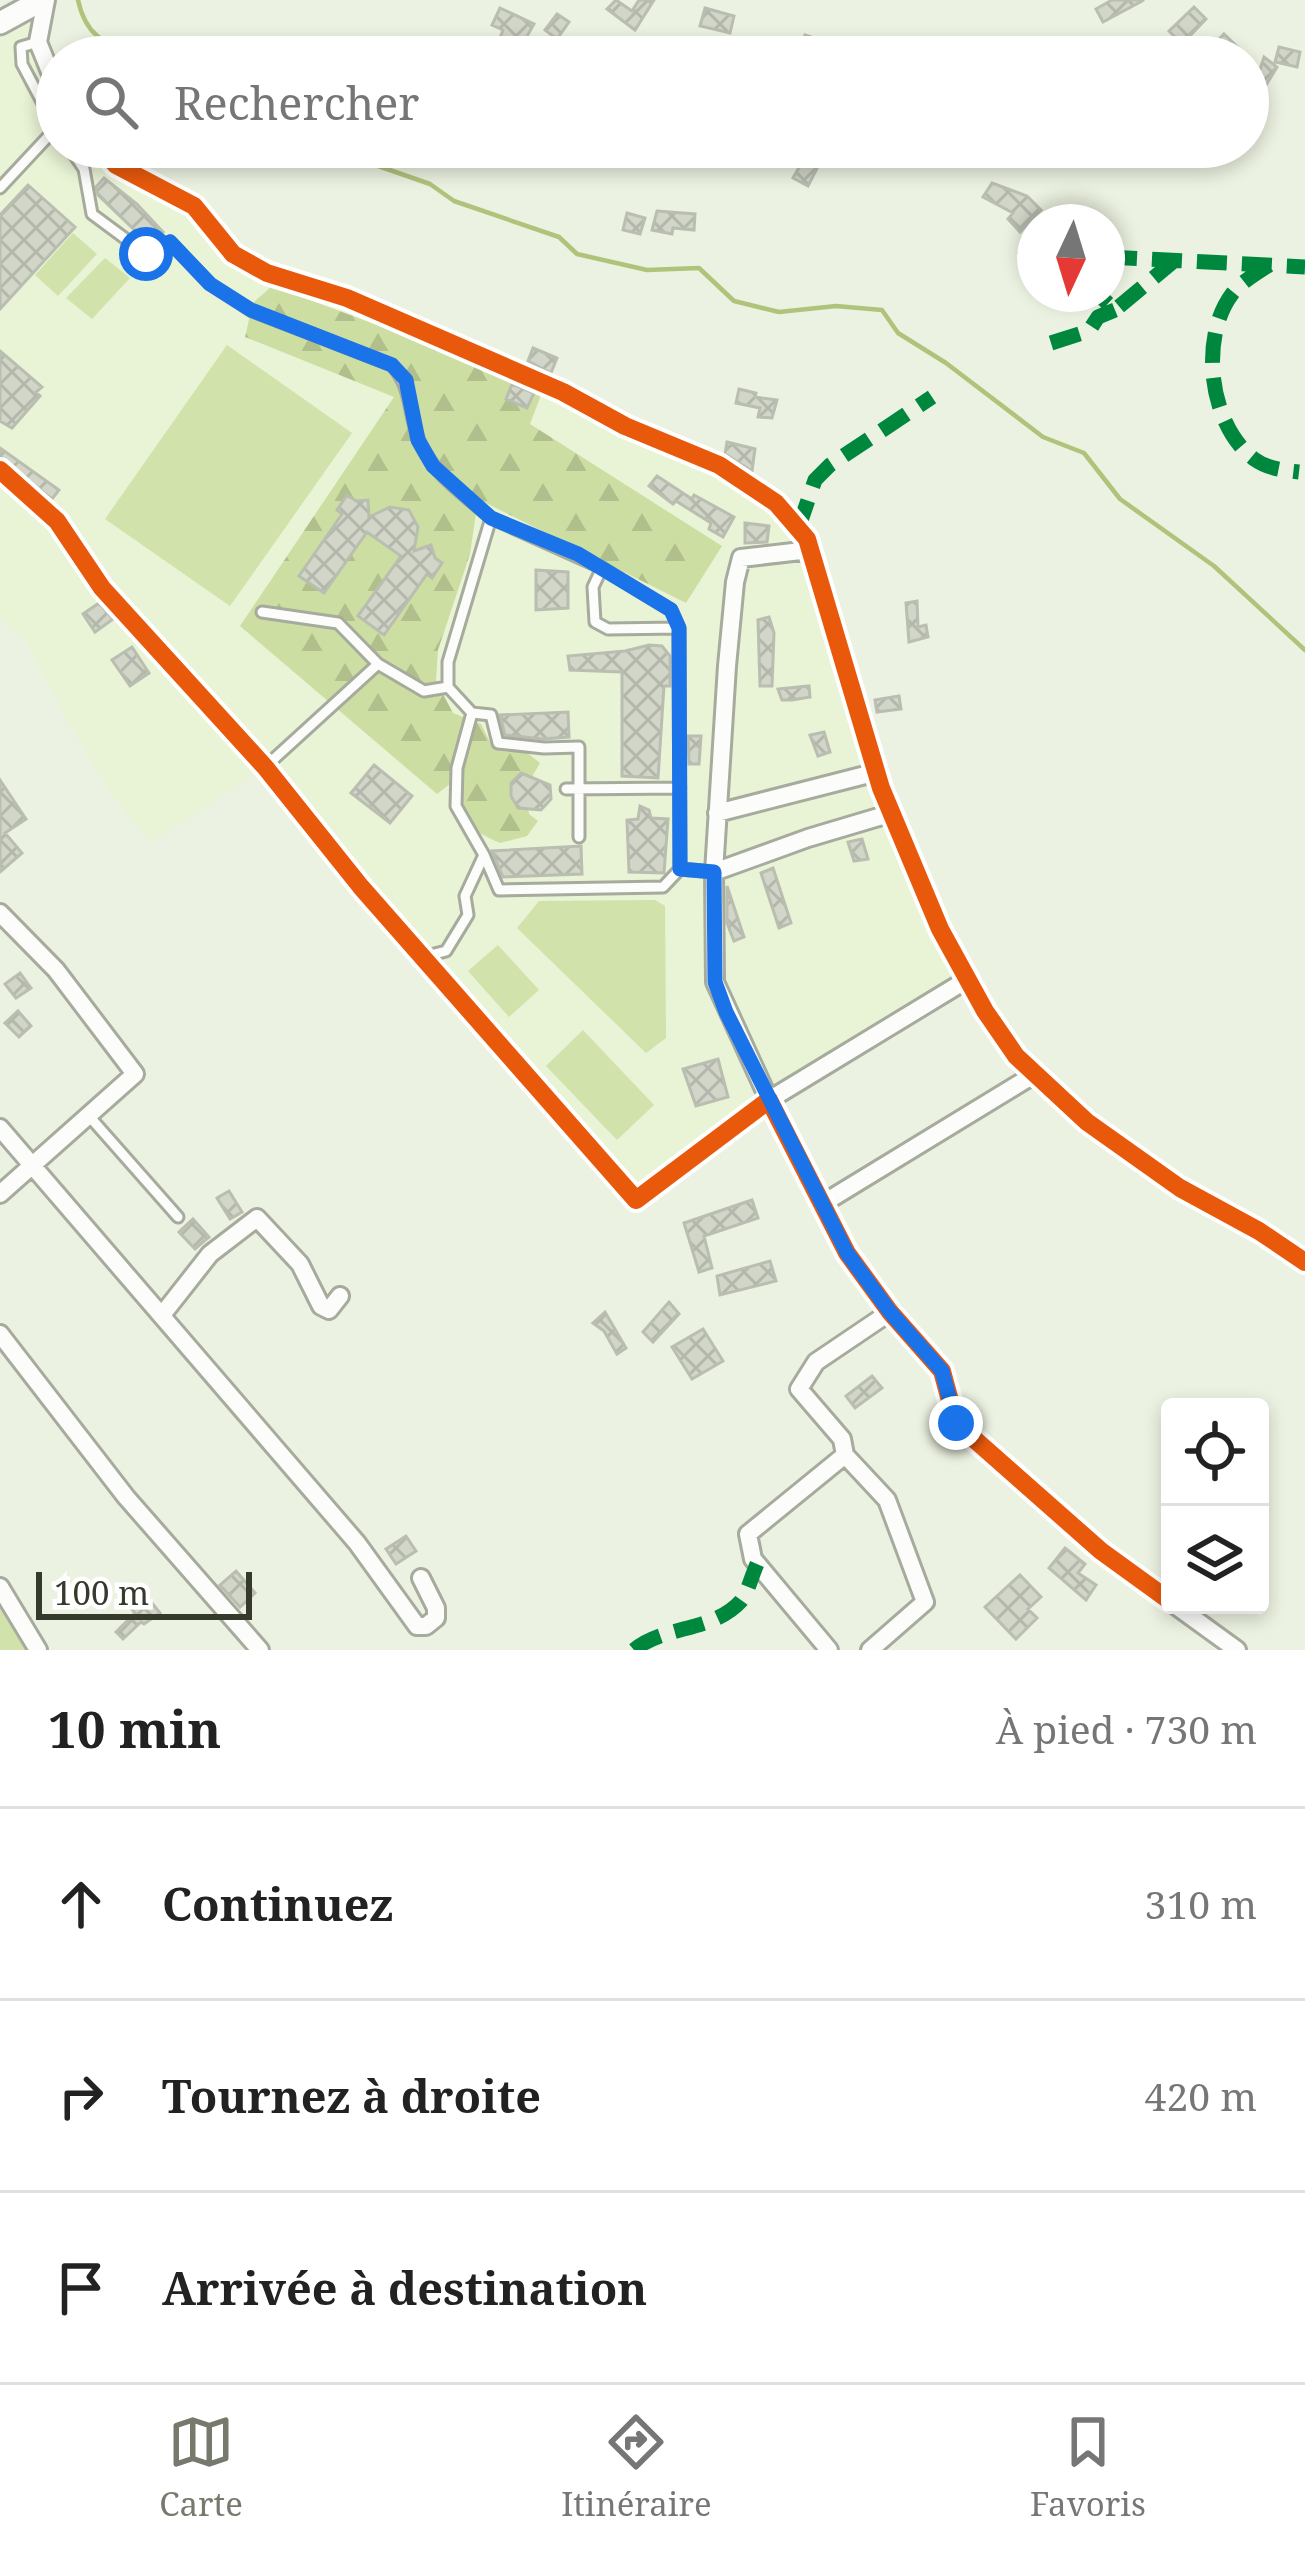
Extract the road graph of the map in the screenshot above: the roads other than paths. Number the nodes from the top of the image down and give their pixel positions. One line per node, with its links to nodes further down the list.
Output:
1 (44, 0): 2 (street); 3 (street)
2 (0, 23)
3 (39, 36)
4 (36, 43): 5 (lane)
5 (36, 90)
6 (36, 151): 9 (lane)
7 (83, 168): 11 (lane)
8 (122, 168): 12 (street)
9 (0, 188)
10 (0, 470): 19 (street)
11 (491, 518): 13 (lane); 17 (lane)
12 (810, 550): 20 (street); 24 (street)
13 (602, 568): 15 (lane); 15 (lane)
14 (262, 612): 16 (lane)
15 (679, 628): 21 (lane)
16 (378, 664): 17 (lane); 19 (lane)
17 (448, 687): 18 (lane)
18 (472, 713): 23 (lane); 27 (lane)
19 (265, 767): 31 (street)
20 (877, 772): 24 (street); 25 (street)
21 (680, 788): 23 (lane); 28 (lane)
22 (566, 789): 23 (lane)
23 (580, 789): 26 (lane)
24 (717, 813): 29 (street)
25 (892, 813): 29 (street); 32 (street)
26 (579, 836)
27 (484, 854): 28 (lane); 31 (lane)
28 (680, 869): 29 (lane)
29 (714, 872): 34 (street)
30 (0, 913): 35 (street)
31 (423, 957): 34 (street)
32 (968, 979): 33 (street); 34 (street)
33 (1035, 1074): 39 (street); 41 (street)
34 (769, 1100): 39 (street)
35 (89, 1116): 37 (street); 40 (lane)
36 (0, 1128): 37 (street)
37 (33, 1163): 38 (street); 44 (street)
38 (0, 1194)
39 (822, 1204): 43 (street)
40 (178, 1217)
41 (1305, 1262)
42 (340, 1296): 44 (street)
43 (890, 1312): 46 (street); 49 (street)
44 (162, 1316): 47 (street)
45 (0, 1334): 52 (street)
46 (845, 1455): 53 (street); 54 (street)
47 (421, 1578)
48 (0, 1587): 51 (street)
49 (1161, 1594)
50 (1188, 1614): 55 (street)
51 (38, 1650)
52 (260, 1650)
53 (830, 1650)
54 (870, 1650)
55 (1238, 1650)

